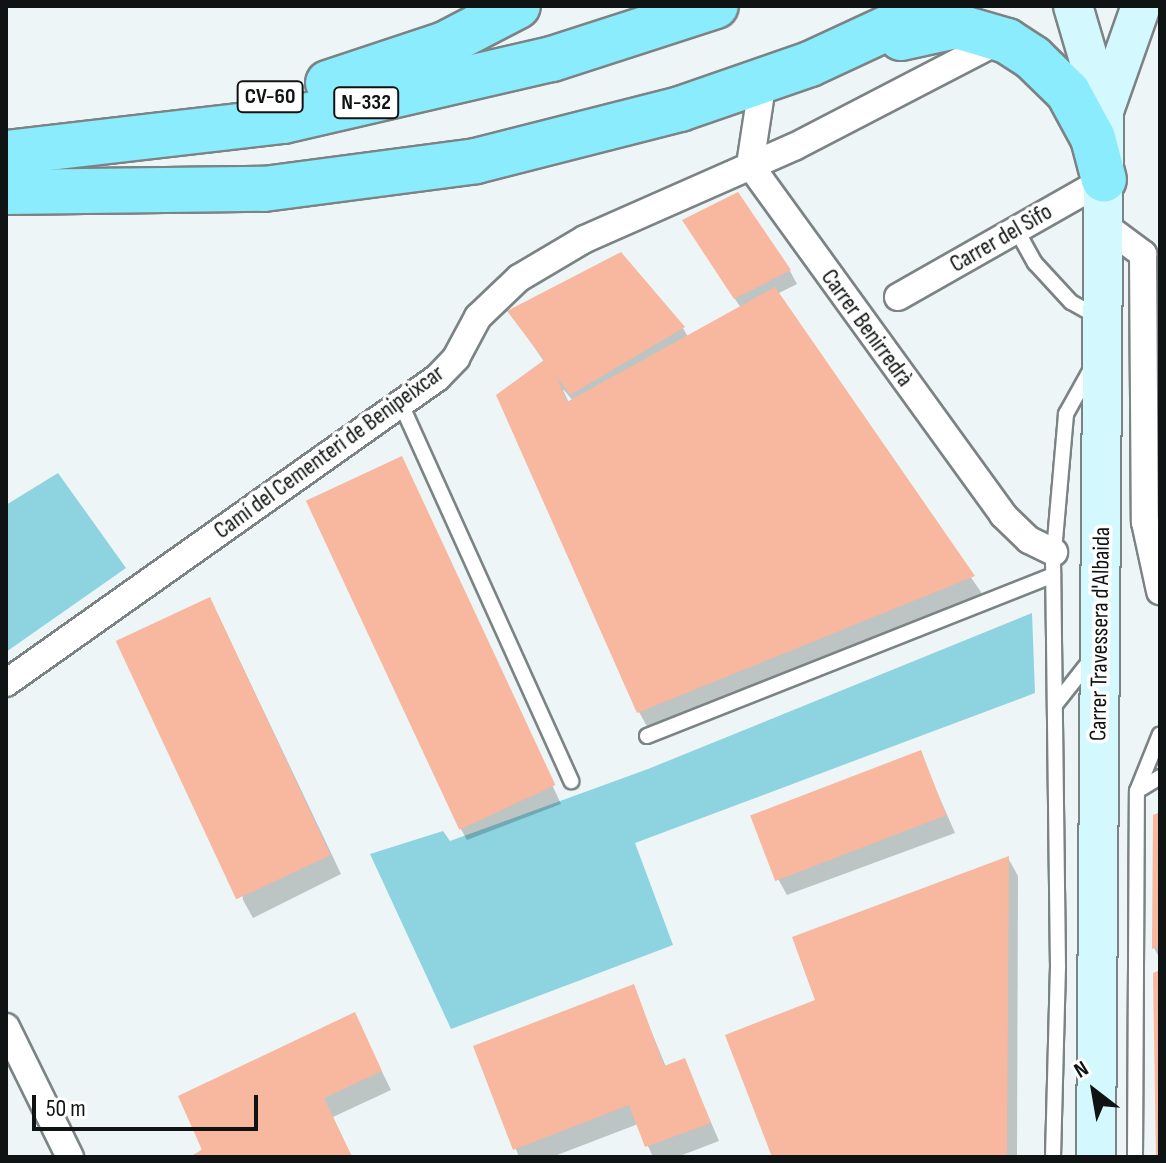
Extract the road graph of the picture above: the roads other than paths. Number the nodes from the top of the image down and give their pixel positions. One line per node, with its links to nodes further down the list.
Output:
1 (518, 6): 10 (highway, CV-60)
2 (716, 6): 11 (highway, N-332)
3 (935, 6): 7 (highway)
4 (1073, 6): 9 (main road, Carrer Travessera d'Albaida)
5 (1141, 6): 9 (main road, Carrer Travessera d'Albaida)
6 (985, 48): 12 (street, Camí del Cementeri de Benipeixcar)
7 (810, 64): 8 (highway); 13 (highway)
8 (763, 80): 12 (street); 14 (highway)
9 (1104, 111): 13 (main road, Carrer Travessera d'Albaida)
10 (6, 132)
11 (6, 153)
12 (750, 165): 19 (street, Camí del Cementeri de Benipeixcar); 20 (street, Carrer Benirredrà)
13 (1104, 180): 15 (main road, Carrer Travessera d'Albaida); 16 (street, Carrer del Sifo)
14 (6, 192)
15 (1104, 225): 18 (main road, Carrer Travessera d'Albaida); 21 (street)
16 (1016, 229): 17 (street, Carrer del Sifo); 18 (lane)
17 (898, 297)
18 (1103, 334): 20 (lane); 22 (main road, Carrer Travessera d'Albaida)
19 (401, 404): 23 (street, Camí del Cementeri de Benipeixcar); 28 (lane)
20 (1054, 564): 24 (lane); 26 (lane)
21 (1160, 591)
22 (1101, 647): 24 (lane); 33 (main road, Carrer Travessera d'Albaida)
23 (6, 683)
24 (1055, 705): 32 (lane)
25 (1160, 734): 29 (lane)
26 (647, 736)
27 (1160, 777): 29 (lane)
28 (571, 781)
29 (1137, 791): 34 (lane)
30 (6, 1027): 31 (street)
31 (70, 1157)
32 (1053, 1157)
33 (1096, 1157)
34 (1135, 1157)

